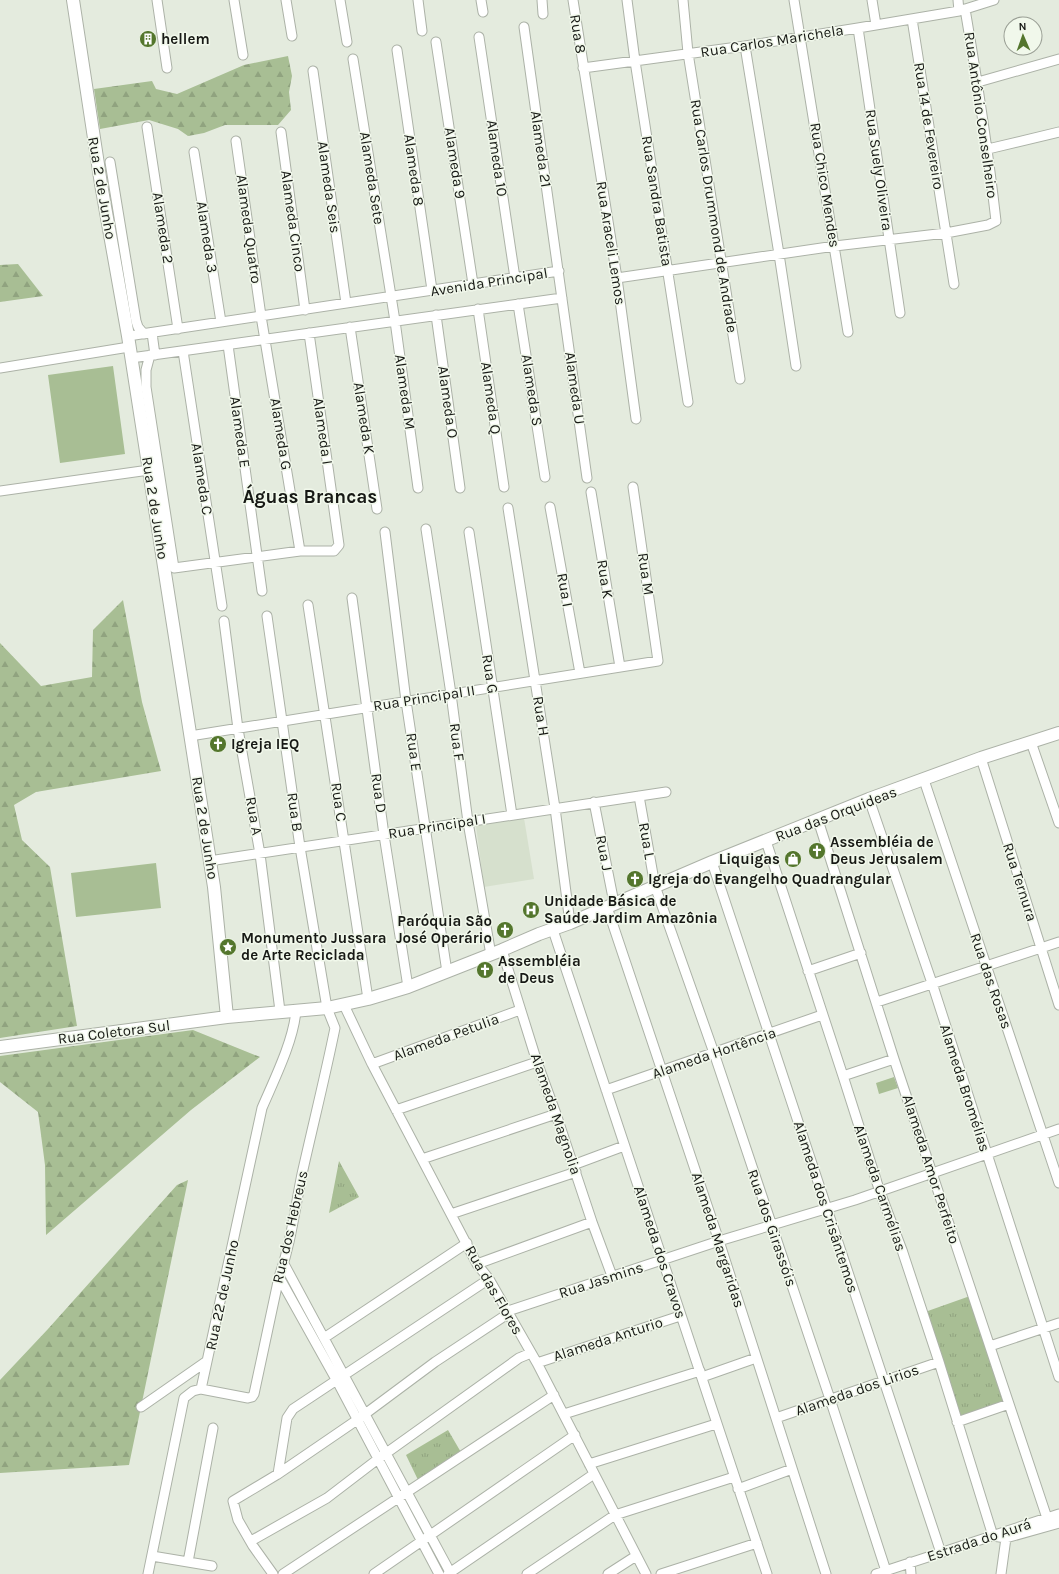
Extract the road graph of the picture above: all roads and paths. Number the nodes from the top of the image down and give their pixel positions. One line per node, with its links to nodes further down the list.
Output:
1 (73, 0): 77 (street, Rua 2 de Junho)
2 (157, 0): 36 (street)
3 (234, 0): 32 (street)
4 (286, 0): 24 (street)
5 (340, 0): 27 (street)
6 (418, 0): 23 (street)
7 (481, 0): 17 (street)
8 (542, 0): 18 (street)
9 (572, 0): 37 (street, Rua 8)
10 (627, 0): 35 (street, Rua Sandra Batista)
11 (683, 0): 31 (street)
12 (794, 0): 25 (street)
13 (872, 0): 20 (street)
14 (958, 0): 16 (street, Rua Antônio Conselheiro)
15 (994, 0): 16 (street, Rua Carlos Marichela)
16 (962, 10): 19 (street, Rua Carlos Marichela); 39 (street, Rua Antônio Conselheiro)
17 (482, 12)
18 (543, 14)
19 (912, 19): 20 (street, Rua Carlos Marichela); 47 (street, Rua 14 de Fevereiro)
20 (876, 25): 22 (street, Rua Carlos Marichela)
21 (524, 27): 52 (street, Alameda 21)
22 (858, 28): 25 (street, Rua Carlos Marichela); 48 (street, Rua Suely Oliveira)
23 (422, 31)
24 (292, 36)
25 (800, 37): 29 (street, Rua Carlos Marichela); 49 (street, Rua Chico Mendes)
26 (479, 38): 54 (street, Alameda 10)
27 (347, 42)
28 (436, 42): 56 (street, Alameda 9)
29 (745, 46): 31 (street, Rua Carlos Marichela); 50 (street)
30 (397, 50): 58 (street, Alameda 8)
31 (688, 54): 35 (street, Rua Carlos Marichela); 51 (street, Rua Carlos Drummond de Andrade)
32 (243, 55)
33 (353, 59): 59 (street, Alameda Sete)
34 (1059, 59): 39 (street)
35 (635, 61): 37 (street, Rua Carlos Marichela); 53 (street, Rua Sandra Batista)
36 (167, 68)
37 (583, 68): 55 (street, Rua Araceli Lemos)
38 (313, 71): 61 (street, Alameda Seis)
39 (978, 82): 44 (street, Rua Antônio Conselheiro)
40 (147, 127): 71 (street, Alameda 2)
41 (281, 132): 64 (street, Alameda Cinco)
42 (1059, 132): 44 (street)
43 (236, 141): 67 (street, Alameda Quatro)
44 (988, 149): 47 (street, Rua Antônio Conselheiro)
45 (194, 152): 69 (street, Alameda 3)
46 (110, 162): 74 (street)
47 (946, 233): 48 (street); 57 (street)
48 (889, 238): 49 (street); 65 (street, Rua Suely Oliveira)
49 (835, 246): 50 (street); 72 (street, Rua Chico Mendes)
50 (779, 254): 51 (street); 80 (street)
51 (722, 263): 53 (street); 82 (street, Rua Carlos Drummond de Andrade)
52 (559, 271): 54 (street, Avenida Principal); 60 (street, Avenida Principal)
53 (668, 271): 55 (street); 83 (street, Rua Sandra Batista)
54 (515, 278): 56 (street, Avenida Principal)
55 (617, 278): 84 (street, Rua Araceli Lemos)
56 (472, 284): 58 (street, Avenida Principal)
57 (954, 284)
58 (432, 290): 59 (street, Avenida Principal)
59 (392, 296): 61 (street, Avenida Principal); 68 (street, Alameda M)
60 (562, 298): 62 (street, Avenida Principal); 87 (street, Alameda U)
61 (346, 304): 64 (street, Avenida Principal)
62 (518, 304): 63 (street, Avenida Principal); 86 (street, Alameda S)
63 (478, 309): 66 (street, Avenida Principal); 88 (street, Alameda Q)
64 (306, 310): 67 (street, Avenida Principal)
65 (900, 313)
66 (436, 315): 68 (street, Avenida Principal); 91 (street, Alameda O)
67 (261, 316): 69 (street, Avenida Principal); 75 (street, Alameda G)
68 (396, 321): 70 (street, Avenida Principal); 90 (street, Alameda M)
69 (221, 322): 71 (street, Avenida Principal)
70 (350, 327): 73 (street, Avenida Principal); 96 (street, Alameda K)
71 (178, 329): 74 (street, Avenida Principal)
72 (848, 332)
73 (309, 333): 75 (street, Avenida Principal); 100 (street, Alameda I)
74 (148, 334): 77 (street, Avenida Principal); 79 (street)
75 (266, 339): 76 (street, Avenida Principal); 100 (street, Alameda G)
76 (228, 344): 78 (street, Avenida Principal); 101 (street, Alameda E)
77 (130, 347): 79 (street, Avenida Principal); 81 (street); 85 (street, Rua 2 de Junho)
78 (183, 351): 79 (street, Avenida Principal); 102 (street, Alameda C)
79 (153, 355): 102 (street)
80 (796, 366)
81 (0, 368)
82 (740, 379)
83 (688, 402)
84 (636, 419)
85 (149, 470): 92 (street); 121 (street, Rua 2 de Junho)
86 (545, 477)
87 (587, 478)
88 (504, 487)
89 (633, 487): 109 (street, Rua M)
90 (418, 488)
91 (460, 488)
92 (0, 491)
93 (591, 492): 110 (street, Rua K)
94 (550, 507): 111 (street, Rua I)
95 (508, 508): 112 (street, Rua H)
96 (377, 509)
97 (426, 529): 114 (street, Rua F)
98 (385, 532): 115 (street, Rua E)
99 (469, 532): 113 (street, Rua G)
100 (300, 551): 101 (street)
101 (258, 556): 102 (street); 103 (street, Alameda E)
102 (215, 563): 106 (street, Alameda C)
103 (262, 591)
104 (352, 598): 116 (street, Rua D)
105 (308, 605): 117 (street, Rua C)
106 (222, 606)
107 (267, 616): 118 (street, Rua B)
108 (224, 621): 119 (street, Rua A)
109 (658, 660): 110 (street, Rua Principal II)
110 (620, 667): 111 (street, Rua Principal II)
111 (580, 673): 112 (street, Rua Principal II)
112 (535, 680): 113 (street, Rua Principal II); 129 (street, Rua H)
113 (492, 688): 114 (street, Rua Principal II); 131 (street, Rua G)
114 (451, 694): 115 (street, Rua Principal II); 133 (street, Rua F)
115 (406, 701): 116 (street, Rua Principal II); 135 (street, Rua E)
116 (368, 708): 117 (street, Rua Principal II); 136 (street, Rua D)
117 (326, 714): 118 (street, Rua Principal II); 137 (street, Rua C)
118 (282, 722): 119 (street, Rua Principal II); 139 (street, Rua B)
119 (238, 729): 121 (street, Rua Principal II); 140 (street, Rua A)
120 (1059, 733): 122 (street, Rua das Orquideas)
121 (190, 736): 141 (street, Rua 2 de Junho)
122 (1031, 742): 123 (street, Rua das Orquideas); 130 (street)
123 (981, 758): 124 (street, Rua das Orquideas); 148 (street, Rua Ternura)
124 (924, 780): 127 (street, Rua das Orquideas); 151 (street, Rua das Rosas)
125 (666, 792): 126 (street, Rua Principal I)
126 (639, 796): 128 (street, Rua Principal I); 143 (street, Rua L)
127 (868, 800): 132 (street, Rua das Orquideas); 154 (street, Alameda Bromélias)
128 (594, 802): 129 (street, Rua Principal I); 144 (street, Rua J)
129 (555, 808): 131 (street, Rua Principal I); 145 (street, Rua H)
130 (1057, 811): 134 (street)
131 (512, 815): 133 (street, Rua Principal I)
132 (818, 820): 138 (street, Rua das Orquideas); 150 (street, Alameda Amor Perfeito)
133 (468, 822): 135 (street, Rua Principal I); 149 (street, Rua F)
134 (1059, 823)
135 (425, 828): 136 (street, Rua Principal I); 153 (street, Rua E)
136 (384, 834): 137 (street, Rua Principal I); 155 (street, Rua D)
137 (345, 841): 139 (street, Rua Principal I); 156 (street, Rua C)
138 (766, 841): 142 (street, Rua das Orquideas); 152 (street, Alameda Carmélias)
139 (300, 847): 140 (street, Rua Principal I); 160 (street, Rua B)
140 (260, 854): 141 (street, Rua Principal I); 163 (street, Rua A)
141 (209, 862): 165 (street, Rua 2 de Junho)
142 (712, 862): 143 (street, Rua das Orquideas); 166 (street, Alameda dos Crisântemos)
143 (655, 886): 144 (street, Rua das Orquideas); 168 (street, Rua dos Girassóis)
144 (610, 905): 145 (street, Rua das Orquideas); 172 (street, Alameda Margaridas)
145 (570, 923): 146 (street, Rua das Orquideas)
146 (553, 930): 149 (street, Rua das Orquideas); 174 (street, Alameda dos Cravos)
147 (1059, 942): 148 (street)
148 (1041, 948): 151 (street); 159 (street, Rua Ternura)
149 (496, 952): 153 (street, Rua das Orquideas); 162 (street, Alameda Magnolia)
150 (861, 953): 152 (street); 157 (street, Alameda Amor Perfeito)
151 (986, 966): 154 (street); 178 (street, Rua das Rosas)
152 (808, 971): 164 (street, Alameda Carmélias)
153 (447, 972): 155 (street, Rua das Orquideas)
154 (932, 983): 157 (street); 180 (street, Alameda Bromélias)
155 (408, 987): 156 (street, Rua das Orquideas)
156 (368, 1000): 158 (street, Rua das Orquideas)
157 (877, 1002): 169 (street, Alameda Amor Perfeito)
158 (344, 1005): 160 (street, Rua das Orquideas); 171 (street, Rua das Flores)
159 (1059, 1005)
160 (327, 1008): 161 (street, Rua das Orquideas); 193 (street, Rua dos Hebreus)
161 (296, 1010): 163 (street, Rua das Orquideas); 206 (street, Rua 22 de Junho)
162 (520, 1010): 170 (street, Alameda Magnolia); 171 (street, Alameda Petulia)
163 (280, 1011): 165 (street, Rua das Orquideas)
164 (822, 1015): 166 (street, Alameda Hortência); 173 (street, Alameda Carmélias)
165 (227, 1017): 167 (street, Rua Coletora Sul)
166 (769, 1034): 168 (street, Alameda Hortência); 186 (street, Alameda dos Crisântemos)
167 (0, 1047)
168 (714, 1053): 172 (street, Alameda Hortência); 189 (street, Rua dos Girassóis)
169 (894, 1059): 173 (street); 183 (street, Alameda Amor Perfeito)
170 (537, 1062): 175 (street); 176 (street, Alameda Magnolia)
171 (372, 1064): 175 (street, Rua das Flores)
172 (661, 1071): 174 (street, Alameda Hortência); 190 (street, Alameda Margaridas)
173 (843, 1076): 185 (street, Alameda Carmélias)
174 (606, 1090): 179 (street, Alameda dos Cravos)
175 (396, 1110): 181 (street, Rua das Flores)
176 (556, 1114): 181 (street); 182 (street, Alameda Magnolia)
177 (1059, 1129): 178 (street, Rua Jasmins)
178 (1043, 1135): 180 (street, Rua Jasmins); 184 (street, Rua das Rosas)
179 (624, 1146): 182 (street); 192 (street, Alameda dos Cravos)
180 (987, 1155): 183 (street, Rua Jasmins); 201 (street, Alameda Bromélias)
181 (422, 1159): 187 (street, Rua das Flores)
182 (575, 1169): 187 (street); 188 (street, Alameda Magnolia)
183 (933, 1174): 185 (street, Rua Jasmins); 203 (street, Alameda Amor Perfeito)
184 (1059, 1183)
185 (880, 1192): 186 (street, Rua Jasmins); 207 (street, Alameda Carmélias)
186 (826, 1209): 189 (street, Rua Jasmins); 212 (street, Alameda dos Crisântemos)
187 (451, 1214): 191 (street, Rua das Flores)
188 (592, 1222): 194 (street); 195 (street, Alameda Magnolia)
189 (772, 1226): 190 (street, Rua Jasmins); 215 (street, Rua dos Girassóis)
190 (719, 1241): 192 (street, Rua Jasmins); 205 (street, Alameda Margaridas)
191 (467, 1243): 194 (street, Rua das Flores); 202 (street)
192 (663, 1260): 195 (street, Rua Jasmins); 199 (street, Alameda dos Cravos)
193 (284, 1264): 196 (street, Rua dos Hebreus); 202 (street)
194 (477, 1264): 197 (street, Rua das Flores)
195 (612, 1276): 198 (street, Rua Jasmins)
196 (279, 1277): 211 (street); 213 (street, Rua dos Hebreus)
197 (489, 1279): 198 (street, Rua das Flores); 211 (street)
198 (508, 1312): 204 (street, Rua das Flores); 218 (street, Rua Jasmins)
199 (680, 1316): 208 (street, Alameda Anturio); 209 (street, Alameda dos Cravos)
200 (1059, 1323): 201 (street)
201 (1043, 1328): 203 (street); 210 (street, Alameda Bromélias)
202 (324, 1338): 211 (street)
203 (990, 1346): 216 (street, Alameda Amor Perfeito)
204 (531, 1353): 208 (street, Rua das Flores); 226 (street)
205 (756, 1358): 209 (street); 220 (street, Alameda Margaridas)
206 (207, 1361): 213 (street, Rua 22 de Junho); 217 (street)
207 (939, 1362): 212 (street, Alameda dos Lirios); 222 (street, Alameda Carmélias)
208 (537, 1363): 214 (street, Rua das Flores)
209 (701, 1374): 219 (street); 223 (street, Alameda dos Cravos)
210 (1059, 1377)
211 (340, 1378): 218 (street); 221 (street); 230 (street)
212 (885, 1382): 215 (street, Alameda dos Lirios); 245 (street, Alameda dos Crisântemos)
213 (201, 1389): 246 (street)
214 (554, 1395): 219 (street, Rua das Flores); 234 (street)
215 (830, 1399): 220 (street, Alameda dos Lirios); 251 (street, Rua dos Girassóis)
216 (1009, 1404): 222 (street); 238 (street, Alameda Amor Perfeito)
217 (141, 1407)
218 (365, 1414): 221 (street, Rua Jasmins); 226 (street)
219 (564, 1414): 225 (street, Rua das Flores)
220 (776, 1418): 229 (street, Alameda Margaridas)
221 (358, 1420): 227 (street); 230 (street, Rua Jasmins)
222 (958, 1422): 240 (street, Alameda Carmélias)
223 (716, 1424): 228 (street); 232 (street, Alameda dos Cravos)
224 (213, 1428): 248 (street)
225 (575, 1435): 228 (street, Rua das Flores); 241 (street)
226 (386, 1454): 227 (street); 234 (street)
227 (378, 1459): 235 (street); 243 (street)
228 (589, 1464): 231 (street, Rua das Flores)
229 (792, 1469): 233 (street); 263 (street, Alameda Margaridas)
230 (278, 1474): 243 (street, Rua Jasmins)
231 (594, 1474): 237 (street, Rua das Flores); 252 (street)
232 (734, 1477): 233 (street, Alameda dos Cravos); 237 (street)
233 (738, 1489): 244 (street, Alameda dos Cravos)
234 (407, 1493): 235 (street); 241 (street)
235 (399, 1498): 241 (street); 255 (street)
236 (1059, 1514): 238 (street, Estrada do Aurá)
237 (616, 1515): 247 (street, Rua das Flores); 258 (street)
238 (1047, 1518): 240 (street, Estrada do Aurá)
239 (1059, 1523): 242 (street)
240 (993, 1536): 242 (street); 245 (street, Estrada do Aurá)
241 (426, 1538): 252 (street); 256 (street); 257 (street)
242 (1006, 1538): 266 (street)
243 (251, 1541): 254 (street)
244 (757, 1543): 261 (street); 262 (street, Alameda dos Cravos)
245 (941, 1553): 249 (street, Estrada do Aurá)
246 (152, 1556): 248 (street); 253 (street)
247 (636, 1556): 259 (street); 260 (street, Rua das Flores)
248 (188, 1562): 250 (street)
249 (910, 1562): 251 (street, Estrada do Aurá); 265 (street)
250 (212, 1566)
251 (886, 1571): 264 (street, Estrada do Aurá)
252 (450, 1573)
253 (148, 1574)
254 (273, 1574)
255 (283, 1574)
256 (374, 1574)
257 (439, 1574)
258 (527, 1574)
259 (608, 1574)
260 (646, 1574)
261 (661, 1574)
262 (767, 1574)
263 (826, 1574)
264 (876, 1574)
265 (911, 1574)
266 (1001, 1574)

